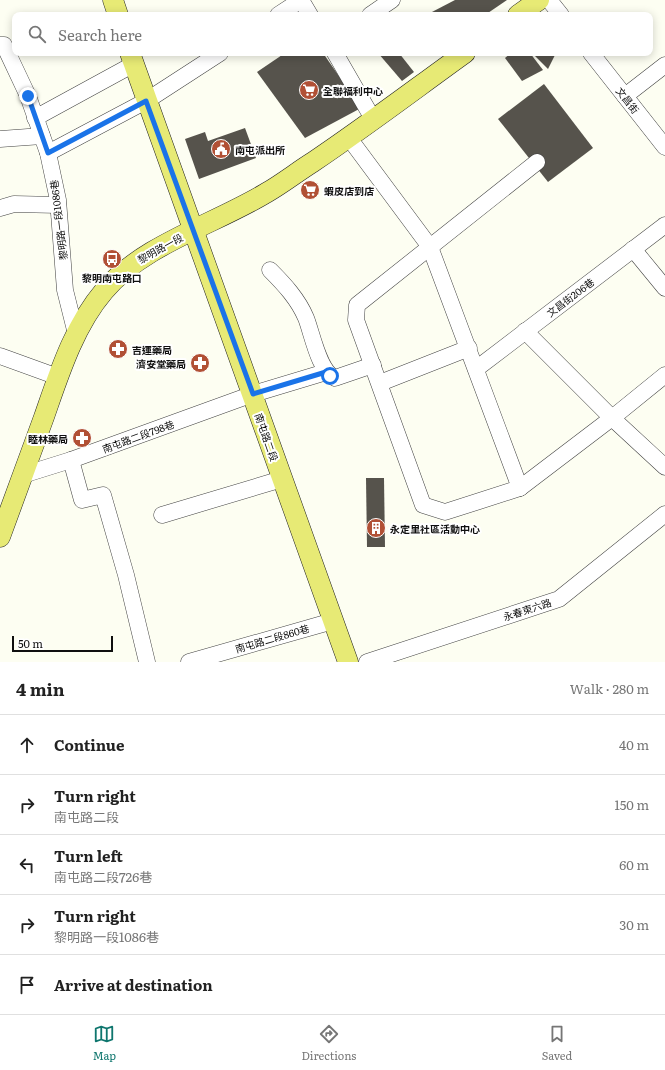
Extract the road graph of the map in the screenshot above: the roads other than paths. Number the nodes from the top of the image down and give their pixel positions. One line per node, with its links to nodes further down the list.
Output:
1 (113, 0): 6 (main road)
2 (301, 0): 7 (street); 8 (street)
3 (392, 0): 9 (street)
4 (538, 0): 10 (main road)
5 (549, 0): 11 (street)
6 (117, 12)
7 (283, 12)
8 (308, 12)
9 (374, 12)
10 (522, 12)
11 (559, 12)
12 (0, 45): 21 (street, 黎明路一段1086巷)
13 (215, 56): 20 (street)
14 (336, 56): 22 (street)
15 (461, 56): 22 (main road, 黎明路一段)
16 (593, 56): 19 (street, 文昌街)
17 (132, 59): 20 (main road, 南屯路二段); 21 (street)
18 (665, 65): 19 (street)
19 (625, 96): 26 (street, 文昌街)
20 (146, 101): 27 (street); 32 (main road, 南屯路二段)
21 (35, 118): 23 (street, 黎明路一段1086巷)
22 (373, 119): 24 (main road, 黎明路一段)
23 (42, 136): 25 (street); 27 (street, 黎明路一段1086巷)
24 (349, 138): 32 (main road, 黎明路一段); 33 (street)
25 (0, 139)
26 (665, 147)
27 (48, 153): 29 (street, 黎明路一段1086巷)
28 (537, 162): 33 (street)
29 (58, 205): 30 (street); 38 (street, 黎明路一段1086巷)
30 (0, 208)
31 (665, 225): 34 (street, 文昌街206巷)
32 (193, 230): 38 (main road, 黎明路一段); 47 (main road, 南屯路二段)
33 (430, 247): 39 (street); 41 (street)
34 (633, 249): 36 (street); 37 (street, 文昌街206巷)
35 (270, 270): 43 (street)
36 (665, 288)
37 (525, 331): 42 (street, 文昌街206巷); 48 (street)
38 (76, 334): 45 (main road, 黎明路一段)
39 (469, 348): 42 (street); 46 (street)
40 (0, 356): 45 (street)
41 (373, 365): 43 (street); 46 (street)
42 (476, 369): 53 (street)
43 (326, 372): 47 (street, 南屯路二段798巷)
44 (665, 375): 48 (street)
45 (58, 377): 51 (main road, 黎明路一段)
46 (380, 383): 53 (street)
47 (253, 394): 49 (street, 南屯路二段798巷); 52 (main road, 南屯路二段)
48 (612, 418): 50 (street); 53 (street)
49 (71, 460): 51 (street, 南屯路二段798巷); 58 (street)
50 (665, 467)
51 (23, 475): 56 (main road, 黎明路一段)
52 (282, 479): 55 (street); 57 (main road, 南屯路二段)
53 (520, 488)
54 (665, 514): 61 (street, 永春東六路)
55 (162, 516)
56 (0, 537)
57 (333, 621): 59 (street, 南屯路二段860巷); 60 (main road, 南屯路二段)
58 (147, 662)
59 (189, 662)
60 (348, 662)
61 (367, 662)

